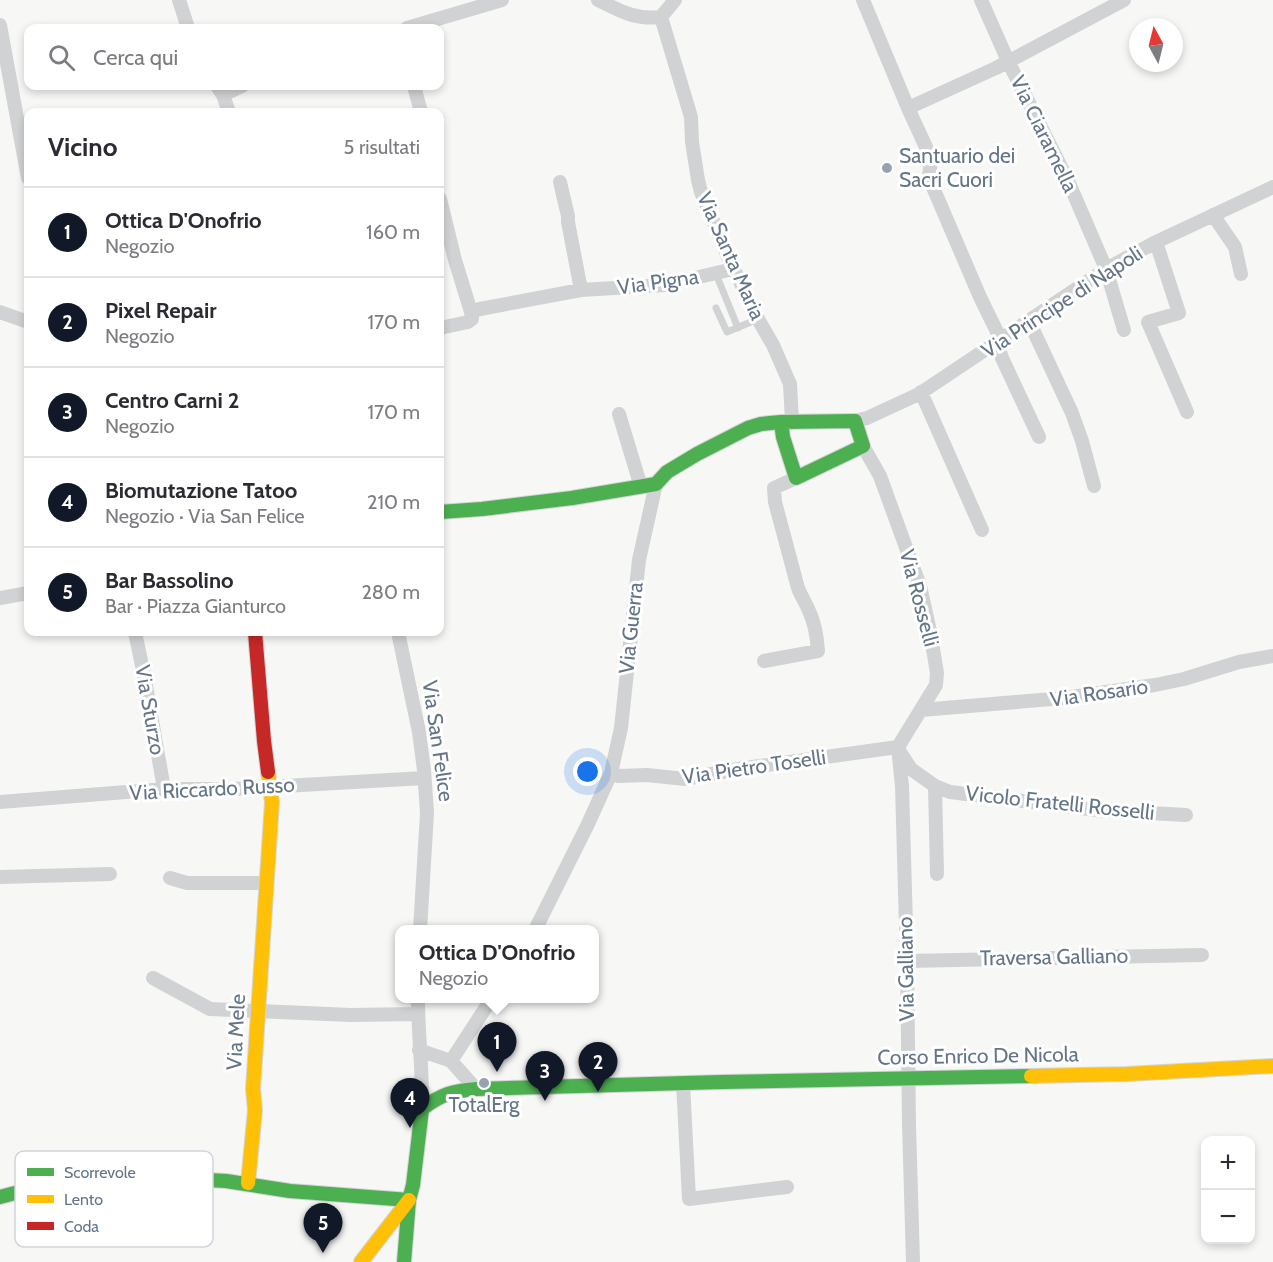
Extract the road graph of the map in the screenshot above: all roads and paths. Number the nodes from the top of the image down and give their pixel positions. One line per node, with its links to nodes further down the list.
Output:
1 (179, 0): 9 (street)
2 (502, 0): 10 (street)
3 (598, 0): 8 (street)
4 (675, 0): 8 (street)
5 (862, 0): 17 (street)
6 (981, 0): 12 (street, Via Ciaramella)
7 (1124, 0): 12 (street)
8 (661, 17): 24 (street, Via Santa Maria)
9 (187, 24)
10 (421, 24)
11 (0, 25): 18 (street)
12 (1008, 61): 17 (street); 25 (street, Via Ciaramella)
13 (220, 90): 15 (street)
14 (415, 90): 16 (street)
15 (227, 108)
16 (420, 108)
17 (908, 108): 38 (street)
18 (24, 156)
19 (560, 182): 28 (street)
20 (1273, 187): 22 (street, Via Principe di Napoli)
21 (444, 215): 31 (street)
22 (1214, 215): 23 (street, Via Principe di Napoli); 26 (street)
23 (1156, 242): 25 (street, Via Principe di Napoli); 40 (street)
24 (734, 269): 27 (street, Via Pigna); 32 (street, Via Santa Maria)
25 (1107, 269): 34 (street, Via Principe di Napoli); 37 (street, Via Ciaramella)
26 (1241, 273)
27 (716, 274): 28 (street, Via Pigna); 36 (lane)
28 (581, 290): 31 (street, Via Pigna)
29 (716, 308): 36 (lane)
30 (0, 312): 33 (street)
31 (471, 312): 35 (street, Via Pigna)
32 (758, 319): 36 (lane); 43 (street, Via Santa Maria)
33 (24, 321)
34 (1029, 321): 38 (street, Via Principe di Napoli); 48 (street)
35 (444, 327)
36 (738, 328)
37 (1124, 330)
38 (999, 342): 39 (street, Via Principe di Napoli); 44 (street)
39 (921, 392): 42 (street, Via Principe di Napoli); 51 (street)
40 (1187, 412)
41 (619, 414): 49 (street)
42 (855, 421): 43 (street); 45 (street)
43 (787, 422): 46 (street); 47 (street)
44 (1039, 437)
45 (863, 447): 46 (street); 59 (street, Via Rosselli)
46 (796, 478): 58 (street)
47 (656, 484): 49 (street); 61 (street, Via Guerra)
48 (1094, 486)
49 (641, 487): 50 (street)
50 (444, 512)
51 (982, 530)
52 (24, 594): 53 (street)
53 (0, 598)
54 (136, 636): 65 (street, Via Sturzo)
55 (255, 636): 63 (street, Via Mele)
56 (399, 636): 62 (street, Via San Felice)
57 (1273, 656): 59 (street, Via Rosario)
58 (764, 661)
59 (921, 710): 60 (street, Via Rosselli)
60 (898, 747): 61 (street, Via Pietro Toselli); 64 (street, Vicolo Fratelli Rosselli); 76 (street, Via Galliano)
61 (611, 772): 74 (street, Via Guerra)
62 (424, 778): 63 (street, Via Riccardo Russo); 73 (street, Via San Felice)
63 (271, 786): 65 (street, Via Riccardo Russo); 72 (street, Via Mele)
64 (935, 786): 67 (street, Vicolo Fratelli Rosselli); 69 (street, Vicolo Fratelli Rosselli)
65 (164, 789): 66 (street, Via Riccardo Russo)
66 (0, 802)
67 (1186, 815)
68 (110, 874): 70 (street)
69 (937, 874)
70 (0, 877)
71 (170, 878): 72 (street)
72 (267, 883): 80 (street, Via Mele)
73 (420, 925)
74 (538, 925)
75 (1202, 955): 76 (street, Traversa Galliano)
76 (907, 961): 85 (street, Via Galliano)
77 (153, 978): 80 (street)
78 (418, 1003): 81 (street)
79 (489, 1003): 83 (street)
80 (259, 1011): 81 (street); 90 (street, Via Mele)
81 (418, 1014): 82 (street)
82 (419, 1050): 83 (street); 88 (street)
83 (451, 1061): 87 (street)
84 (1273, 1066): 85 (street, Corso Enrico De Nicola)
85 (908, 1079): 86 (street, Corso Enrico De Nicola); 97 (street, Via Galliano)
86 (683, 1083): 87 (street, Corso Enrico De Nicola); 91 (street)
87 (476, 1089): 88 (street, Corso Enrico De Nicola)
88 (422, 1109): 94 (street)
89 (213, 1180): 90 (street)
90 (248, 1183): 94 (street)
91 (788, 1186)
92 (15, 1193): 93 (street)
93 (0, 1197)
94 (409, 1200): 95 (street); 96 (street)
95 (397, 1257): 96 (street)
96 (364, 1258)
97 (913, 1262)

